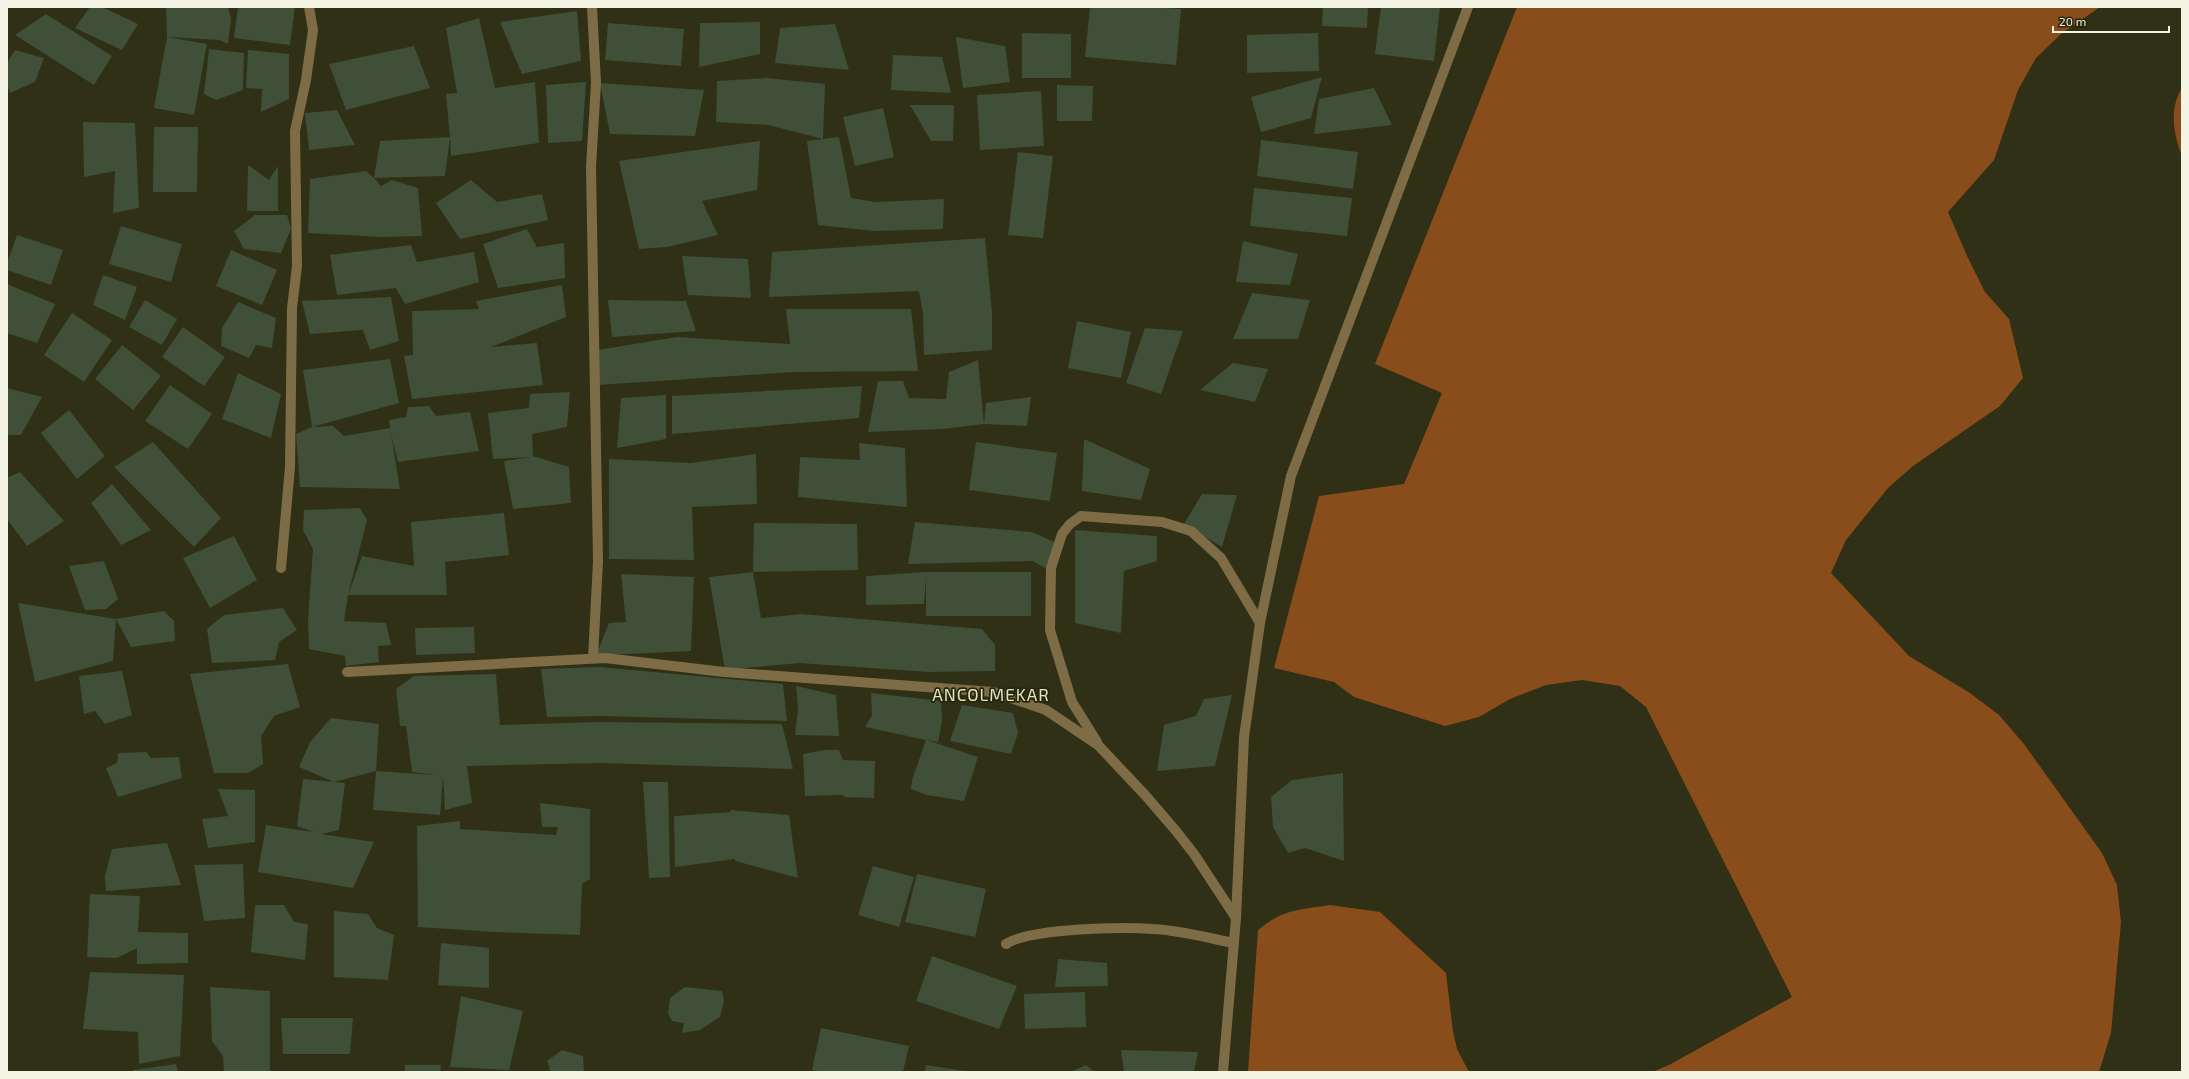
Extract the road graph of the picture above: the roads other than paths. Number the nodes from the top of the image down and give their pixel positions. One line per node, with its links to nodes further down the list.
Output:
1 (310, 7): 4 (street)
2 (592, 7): 6 (street)
3 (1468, 7): 5 (street)
4 (280, 568)
5 (1260, 623): 8 (street); 9 (street)
6 (593, 658): 7 (street); 8 (street)
7 (347, 672)
8 (1098, 745): 9 (street)
9 (1236, 918): 10 (street)
10 (1234, 943): 11 (street); 12 (street)
11 (1006, 944)
12 (1223, 1072)

